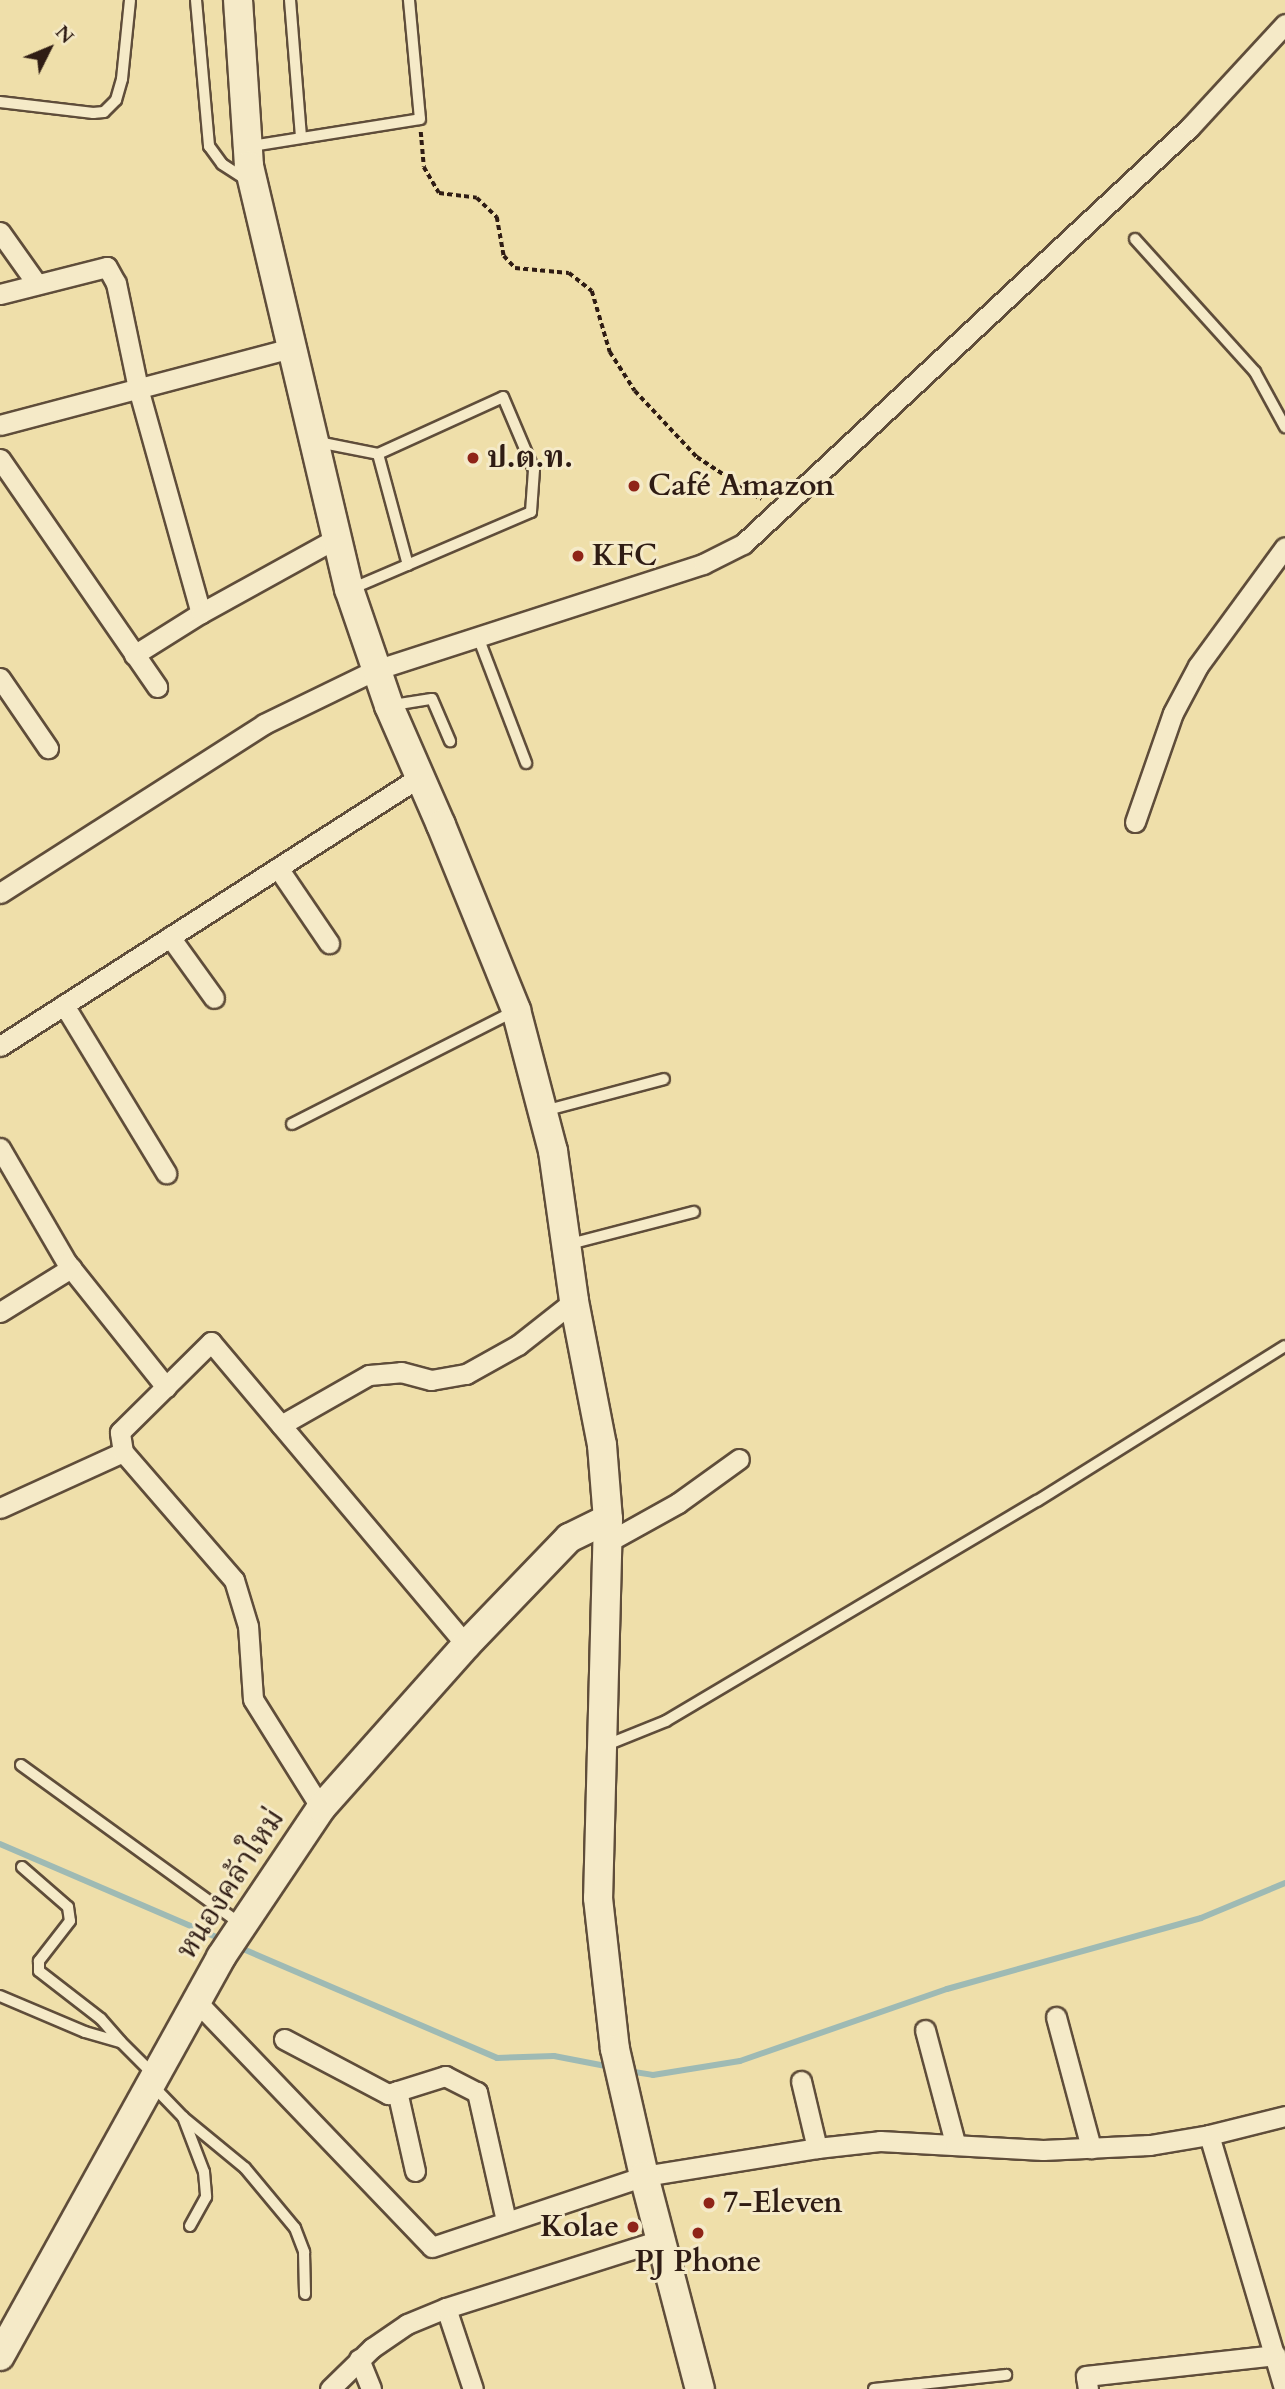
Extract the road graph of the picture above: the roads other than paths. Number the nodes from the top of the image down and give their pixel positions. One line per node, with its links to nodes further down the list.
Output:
1 (130, 0): 7 (lane)
2 (196, 0): 10 (lane)
3 (238, 0): 9 (main road)
4 (290, 0): 8 (lane)
5 (409, 0): 8 (lane)
6 (1285, 24): 27 (street)
7 (0, 102)
8 (302, 138): 9 (lane)
9 (247, 147): 10 (main road)
10 (254, 185): 15 (main road)
11 (0, 232): 13 (street)
12 (1135, 239): 18 (lane)
13 (37, 284): 14 (street); 16 (street)
14 (0, 294)
15 (292, 348): 16 (street); 19 (main road)
16 (138, 388): 17 (street); 26 (street)
17 (0, 425)
18 (1285, 427)
19 (314, 442): 20 (lane); 22 (main road)
20 (378, 454): 24 (lane); 24 (lane)
21 (0, 459): 28 (street)
22 (337, 538): 25 (main road); 26 (street)
23 (1285, 547): 37 (street)
24 (408, 565): 25 (lane)
25 (349, 589): 29 (main road)
26 (201, 613): 28 (street)
27 (478, 637): 29 (street); 35 (lane)
28 (134, 655): 31 (street)
29 (375, 670): 32 (main road); 39 (street)
30 (0, 678): 34 (street)
31 (157, 687)
32 (389, 706): 33 (lane); 36 (main road)
33 (450, 741)
34 (48, 748)
35 (526, 763)
36 (421, 776): 38 (street); 44 (main road)
37 (1135, 822)
38 (278, 868): 40 (street); 41 (street)
39 (0, 893)
40 (170, 937): 42 (street); 43 (street)
41 (329, 943)
42 (214, 998)
43 (64, 1005): 45 (street); 50 (street)
44 (516, 1010): 47 (main road); 48 (lane)
45 (0, 1046)
46 (664, 1079): 47 (lane)
47 (544, 1111): 52 (main road)
48 (292, 1124)
49 (0, 1148): 53 (street)
50 (166, 1173)
51 (694, 1212): 52 (lane)
52 (566, 1245): 54 (main road)
53 (71, 1268): 55 (street); 57 (street)
54 (573, 1301): 58 (street); 62 (main road)
55 (0, 1312)
56 (1285, 1346): 64 (lane)
57 (166, 1387): 58 (street); 59 (street)
58 (281, 1425): 63 (street)
59 (123, 1451): 61 (street); 66 (street)
60 (739, 1459): 62 (street)
61 (0, 1508)
62 (608, 1531): 63 (main road, หนองคล้าใหม่); 64 (main road)
63 (466, 1645): 66 (main road, หนองคล้าใหม่)
64 (603, 1746): 85 (main road)
65 (21, 1765): 68 (lane)
66 (321, 1808): 68 (main road, หนองคล้าใหม่)
67 (22, 1867): 74 (lane)
68 (239, 1927): 70 (main road, หนองคล้าใหม่)
69 (0, 1996): 74 (lane)
70 (197, 2002): 75 (main road, หนองคล้าใหม่); 86 (street)
71 (1056, 2017): 83 (street)
72 (925, 2030): 81 (street)
73 (284, 2039): 77 (street)
74 (121, 2042): 75 (lane)
75 (153, 2080): 79 (lane); 92 (main road, หนองคล้าใหม่)
76 (801, 2081): 82 (street)
77 (397, 2091): 84 (street); 86 (street)
78 (1285, 2116): 80 (street)
79 (183, 2117): 87 (lane); 89 (lane)
80 (1209, 2135): 83 (street); 91 (street)
81 (955, 2144): 82 (street); 83 (street)
82 (817, 2148): 85 (street)
83 (1091, 2148)
84 (415, 2171)
85 (644, 2176): 86 (street); 88 (main road)
86 (506, 2221)
87 (190, 2226)
88 (661, 2240): 90 (street); 98 (main road)
89 (305, 2294)
90 (446, 2308): 93 (street); 97 (street)
91 (1276, 2355): 100 (street); 101 (street)
92 (0, 2356)
93 (359, 2359): 95 (street); 96 (street)
94 (1006, 2375): 99 (lane)
95 (330, 2389)
96 (371, 2389)
97 (473, 2389)
98 (700, 2389)
99 (874, 2389)
100 (1088, 2389)
101 (1284, 2389)

